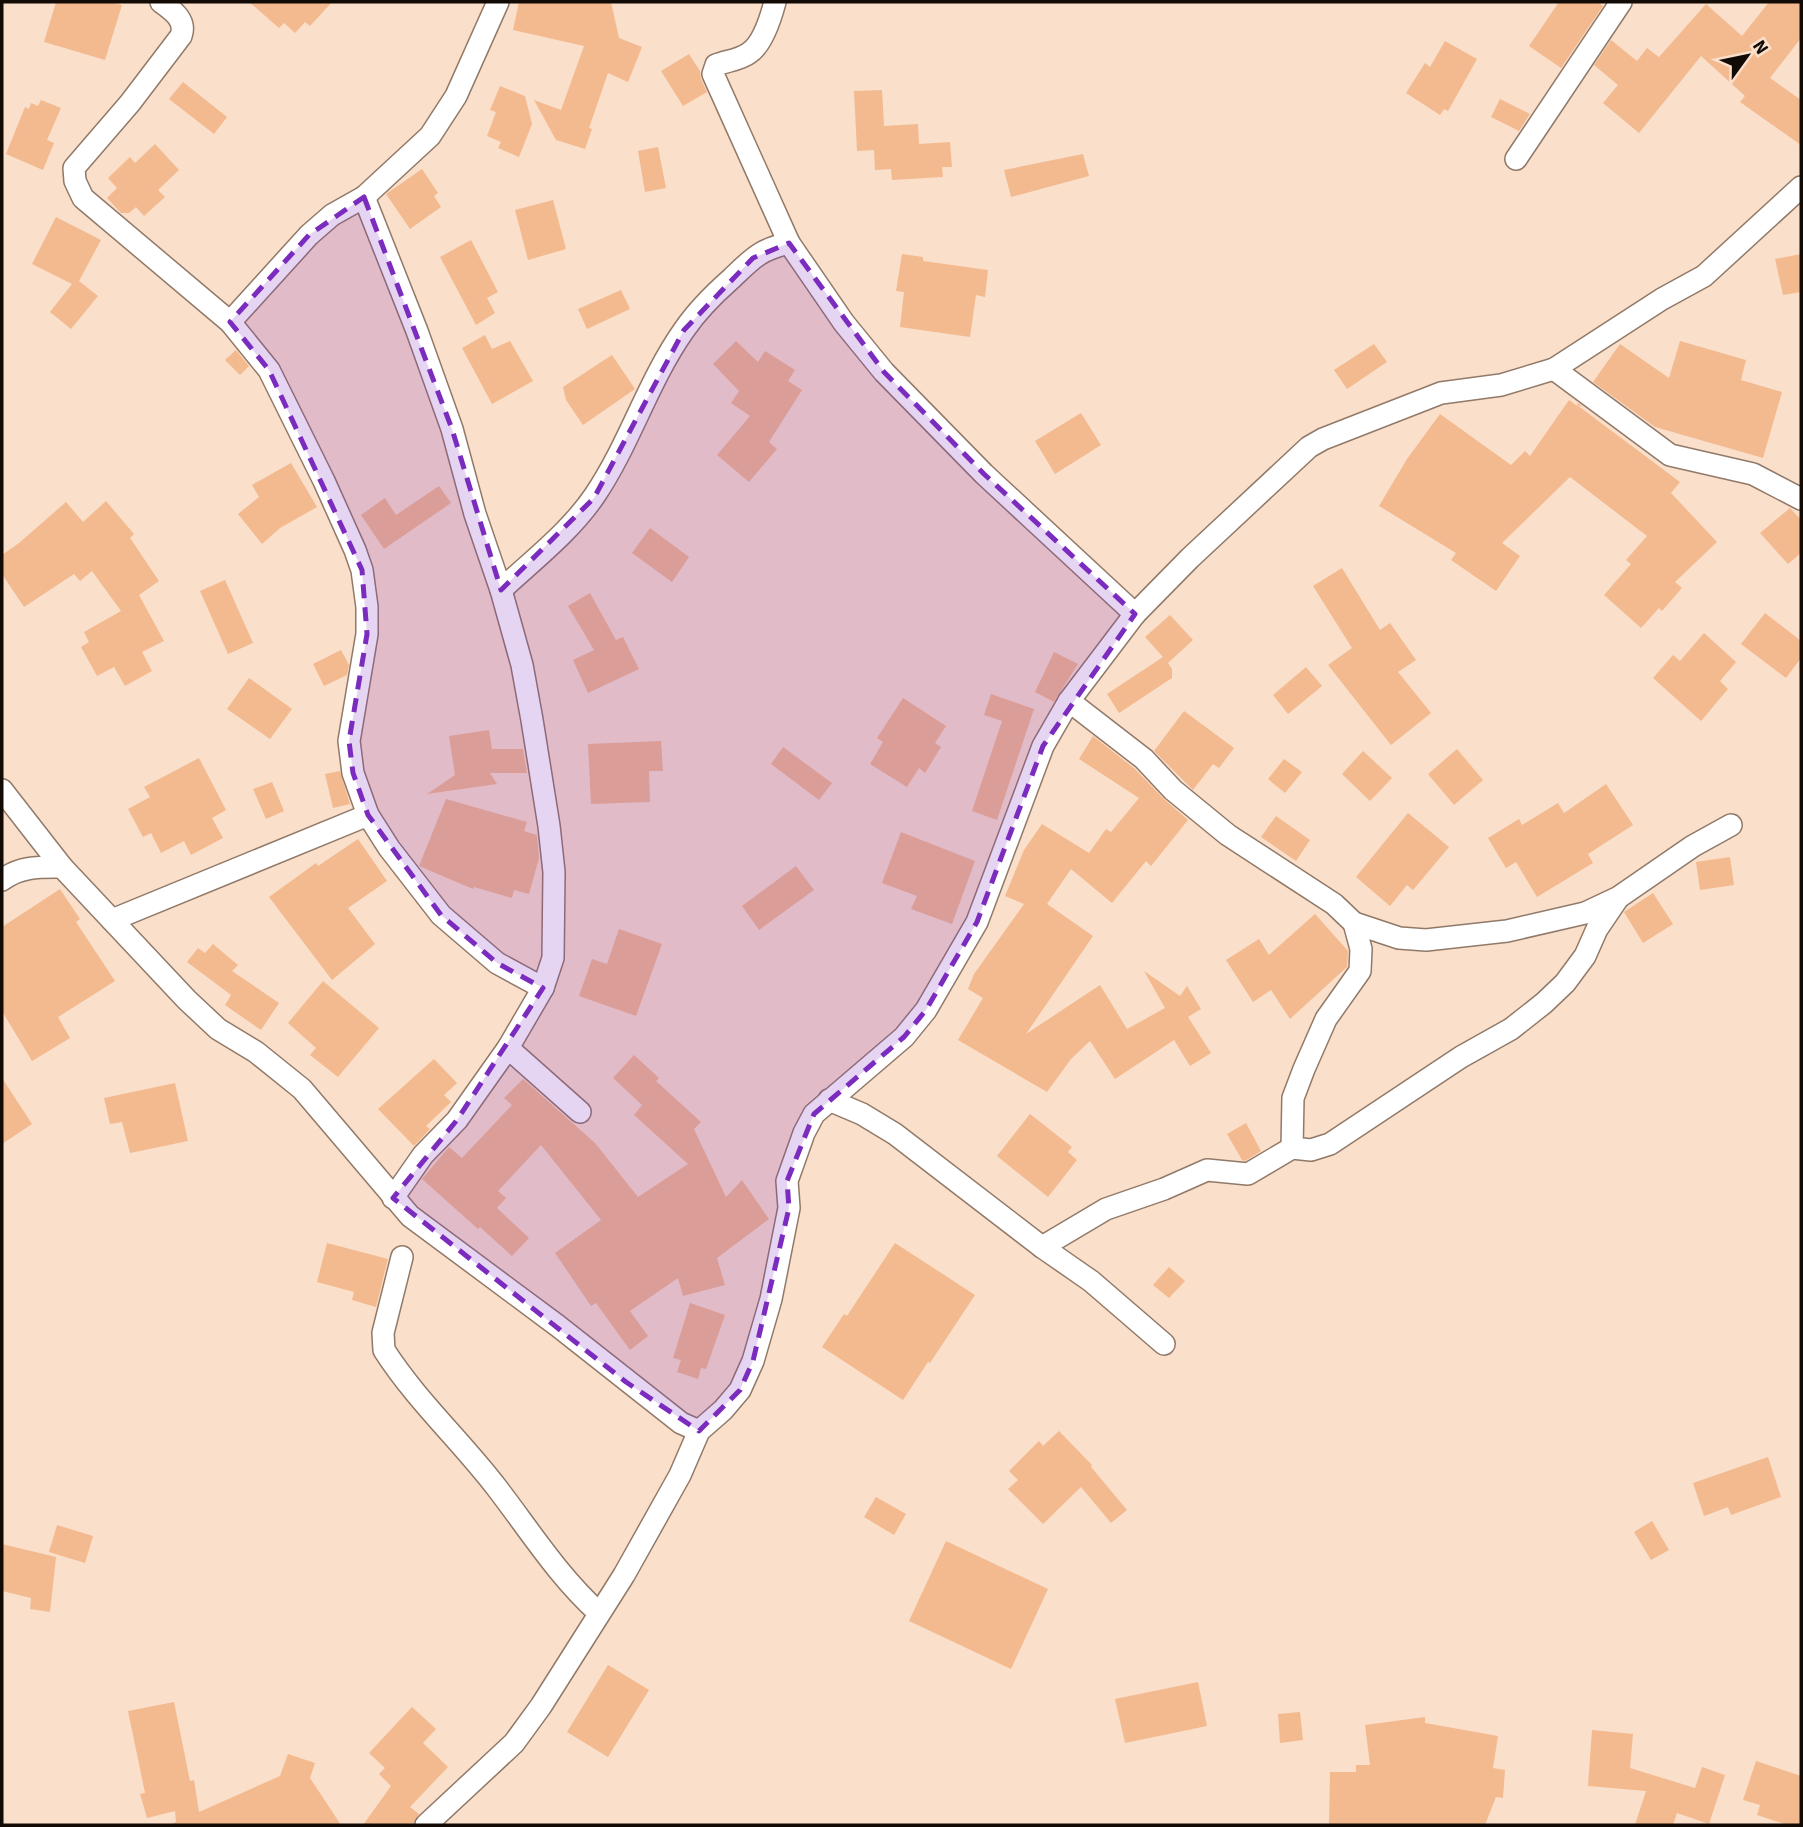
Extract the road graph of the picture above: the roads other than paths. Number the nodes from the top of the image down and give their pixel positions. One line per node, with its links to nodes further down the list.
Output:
1 (161, 2): 9 (street)
2 (498, 2): 7 (street)
3 (775, 2): 8 (street)
4 (1621, 2): 5 (street)
5 (1516, 159)
6 (1801, 187): 10 (street)
7 (364, 197): 9 (street); 12 (street)
8 (789, 243): 12 (street); 13 (street)
9 (230, 322): 16 (street)
10 (1554, 369): 11 (street); 13 (street)
11 (1801, 499)
12 (501, 590): 23 (street)
13 (1135, 614): 14 (street)
14 (1069, 701): 22 (street); 25 (street)
15 (2, 790): 18 (street)
16 (368, 815): 21 (street); 23 (street)
17 (1731, 825): 20 (street)
18 (62, 867): 19 (street); 21 (street)
19 (2, 880)
20 (1619, 897): 22 (street); 27 (street)
21 (112, 919): 28 (street)
22 (1354, 923): 27 (street)
23 (543, 988): 24 (street)
24 (508, 1048): 26 (street); 28 (street)
25 (829, 1100): 29 (street); 32 (street)
26 (580, 1112)
27 (1292, 1148): 29 (street)
28 (393, 1198): 32 (street)
29 (1042, 1247): 31 (street)
30 (402, 1257): 33 (street)
31 (1164, 1344)
32 (699, 1431): 33 (street)
33 (599, 1613): 34 (street)
34 (426, 1825)

